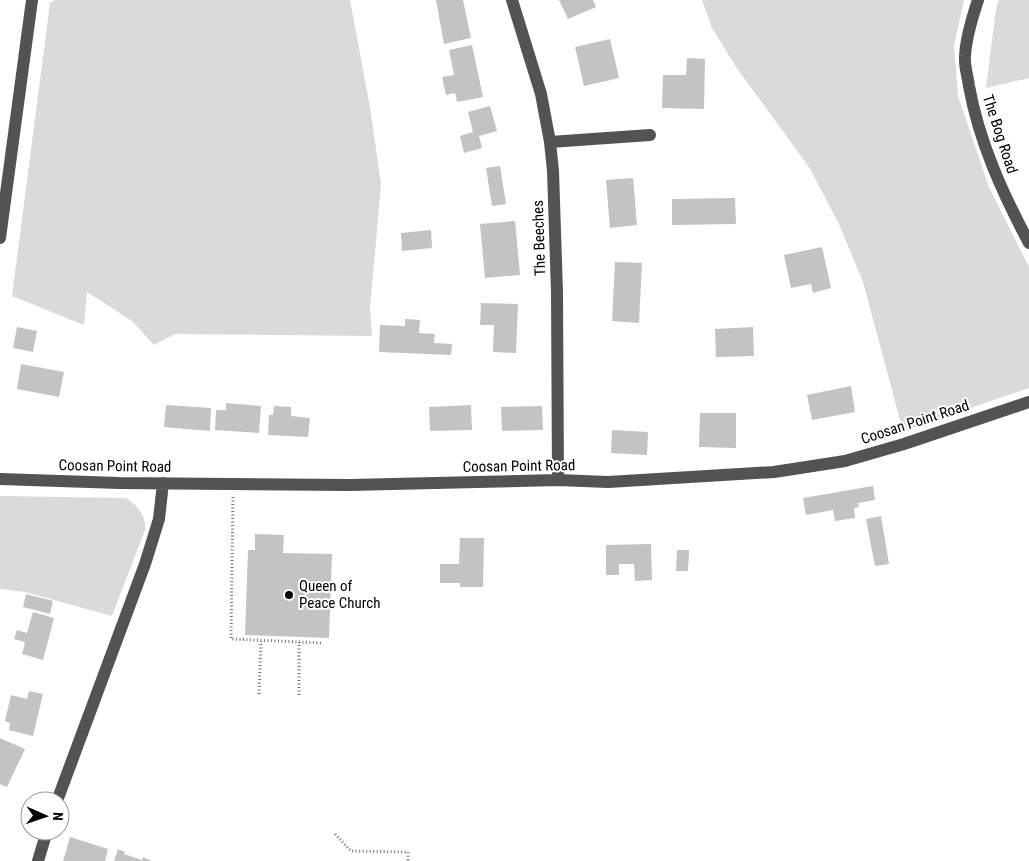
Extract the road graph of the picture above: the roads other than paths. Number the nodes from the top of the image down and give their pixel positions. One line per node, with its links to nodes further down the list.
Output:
1 (32, 0): 6 (street)
2 (512, 0): 5 (street, The Beeches)
3 (978, 0): 8 (street, The Bog Road)
4 (650, 135): 5 (street)
5 (550, 142): 11 (street, The Beeches)
6 (6, 157): 7 (street)
7 (0, 238)
8 (1029, 244)
9 (1029, 402): 11 (street, Coosan Point Road)
10 (0, 479): 12 (street, Coosan Point Road)
11 (558, 480): 12 (street, Coosan Point Road)
12 (163, 483): 13 (street)
13 (61, 791)
14 (44, 841): 15 (street)
15 (38, 861)

